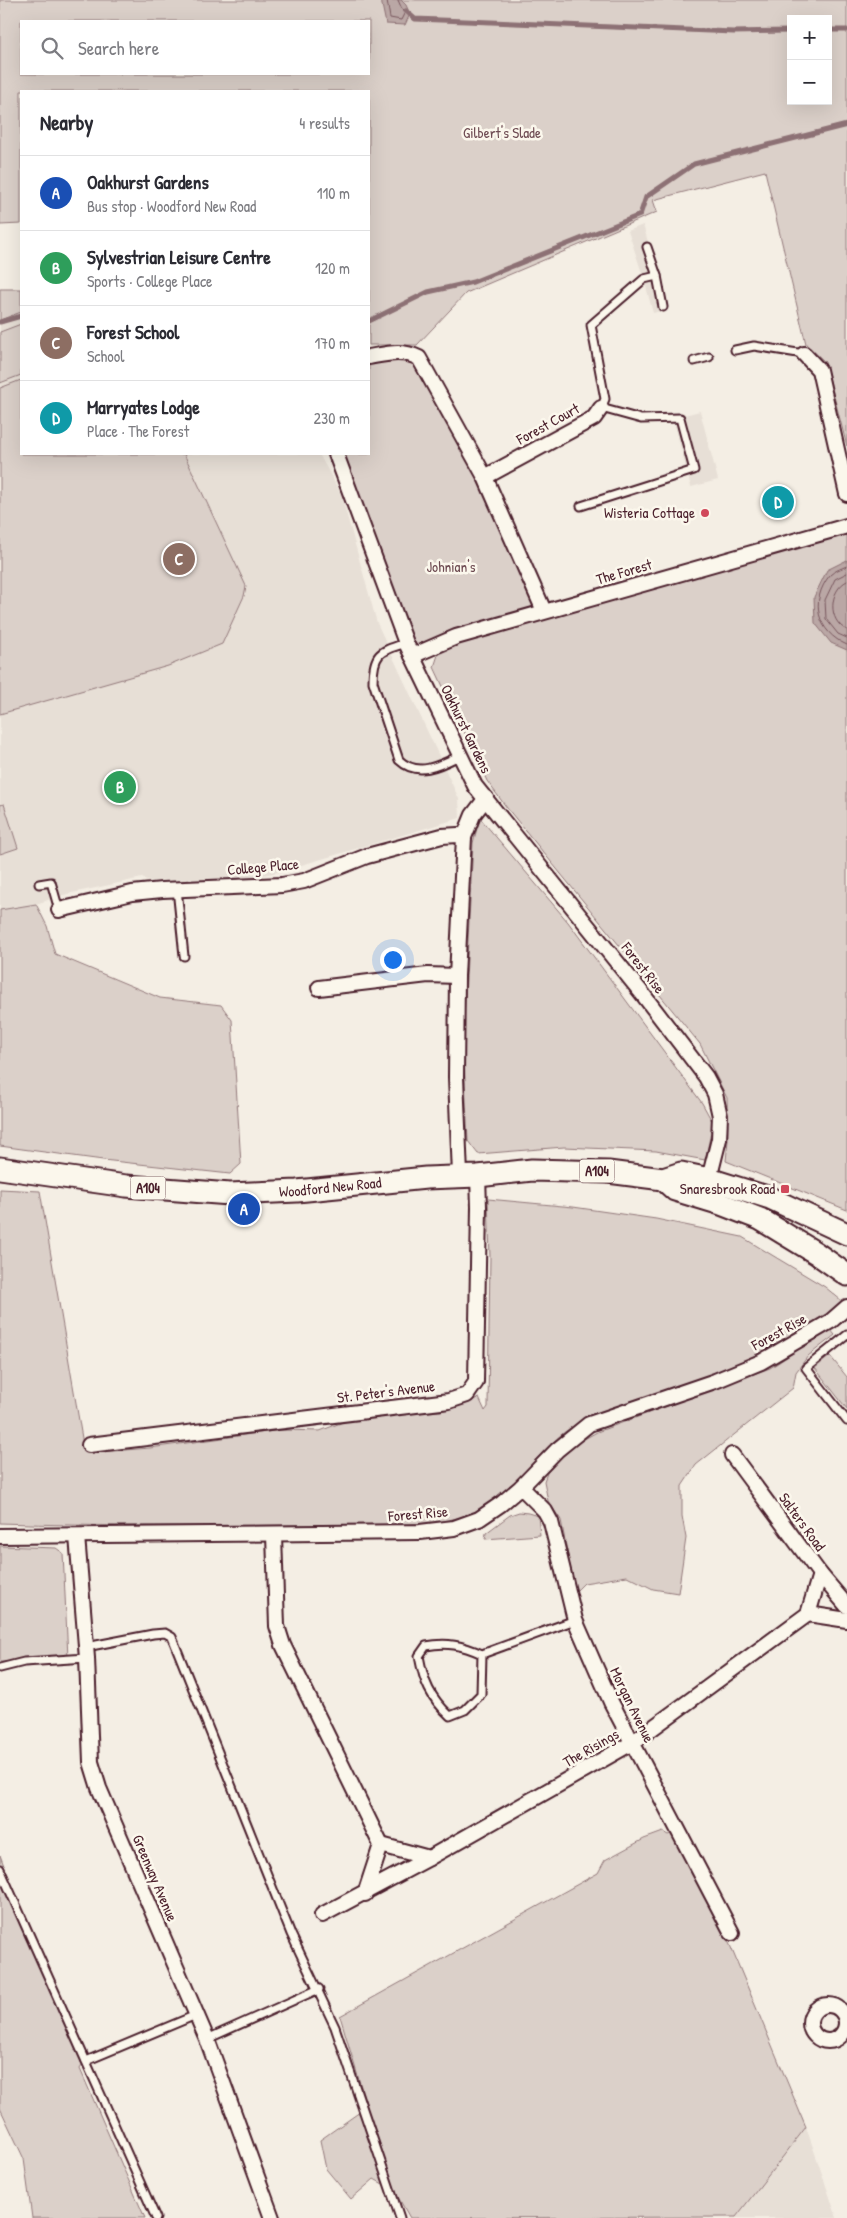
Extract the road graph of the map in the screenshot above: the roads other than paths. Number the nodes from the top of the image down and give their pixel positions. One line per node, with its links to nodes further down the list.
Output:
1 (646, 247): 2 (lane)
2 (657, 276): 3 (lane); 9 (lane, Forest Court)
3 (663, 307)
4 (735, 350): 5 (lane)
5 (804, 354): 12 (street)
6 (370, 357): 11 (street)
7 (708, 357): 8 (lane)
8 (694, 361)
9 (601, 408): 11 (street, Forest Court); 13 (lane)
10 (336, 455): 16 (street, Oakhurst Gardens)
11 (485, 477): 15 (street)
12 (847, 494)
13 (581, 506)
14 (847, 526): 15 (street, The Forest)
15 (544, 611): 17 (street, The Forest)
16 (406, 642): 17 (street, Oakhurst Gardens); 18 (lane)
17 (412, 656): 18 (street, Oakhurst Gardens)
18 (461, 755): 19 (street, Oakhurst Gardens)
19 (486, 798): 20 (street); 30 (street, Forest Rise)
20 (464, 837): 22 (street, College Place); 25 (street)
21 (39, 884): 23 (lane)
22 (177, 889): 23 (street, College Place); 24 (lane)
23 (59, 910)
24 (184, 956)
25 (457, 976): 26 (street); 28 (street)
26 (319, 988)
27 (0, 1168): 28 (main road, Woodford New Road / A104)
28 (469, 1176): 29 (main road, Woodford New Road / A104); 36 (street, St. Peter's Avenue)
29 (663, 1179): 30 (main road, Woodford New Road / A104); 32 (main road, Woodford New Road / A104)
30 (709, 1179): 31 (main road, Woodford New Road / A104)
31 (847, 1234)
32 (847, 1275)
33 (844, 1316): 38 (street, Forest Rise)
34 (847, 1335): 35 (lane)
35 (847, 1421)
36 (89, 1445)
37 (732, 1455): 42 (street, Salters Road)
38 (521, 1487): 39 (street, Forest Rise); 45 (street, Morgan Avenue)
39 (274, 1535): 41 (street, Forest Rise); 51 (street)
40 (0, 1536): 41 (street, Forest Rise)
41 (77, 1536): 47 (street, Greenway Avenue)
42 (820, 1574): 43 (street, Salters Road); 44 (street)
43 (847, 1606)
44 (808, 1614): 46 (street); 50 (street, The Risings)
45 (575, 1620): 48 (lane); 50 (street, Morgan Avenue)
46 (847, 1620)
47 (87, 1652): 49 (lane); 57 (lane); 58 (street, Greenway Avenue)
48 (482, 1654): 48 (lane)
49 (0, 1668)
50 (632, 1744): 52 (street, The Risings); 56 (street, Morgan Avenue)
51 (381, 1845): 52 (street); 54 (street)
52 (429, 1858): 54 (street, The Risings)
53 (0, 1870): 60 (lane)
54 (365, 1894): 55 (street, The Risings)
55 (322, 1915)
56 (732, 1933)
57 (319, 1989): 59 (lane); 63 (lane)
58 (196, 2015): 59 (street, Greenway Avenue); 60 (lane)
59 (206, 2039): 62 (street, Greenway Avenue)
60 (86, 2061): 61 (lane)
61 (156, 2218)
62 (272, 2218)
63 (400, 2218)

